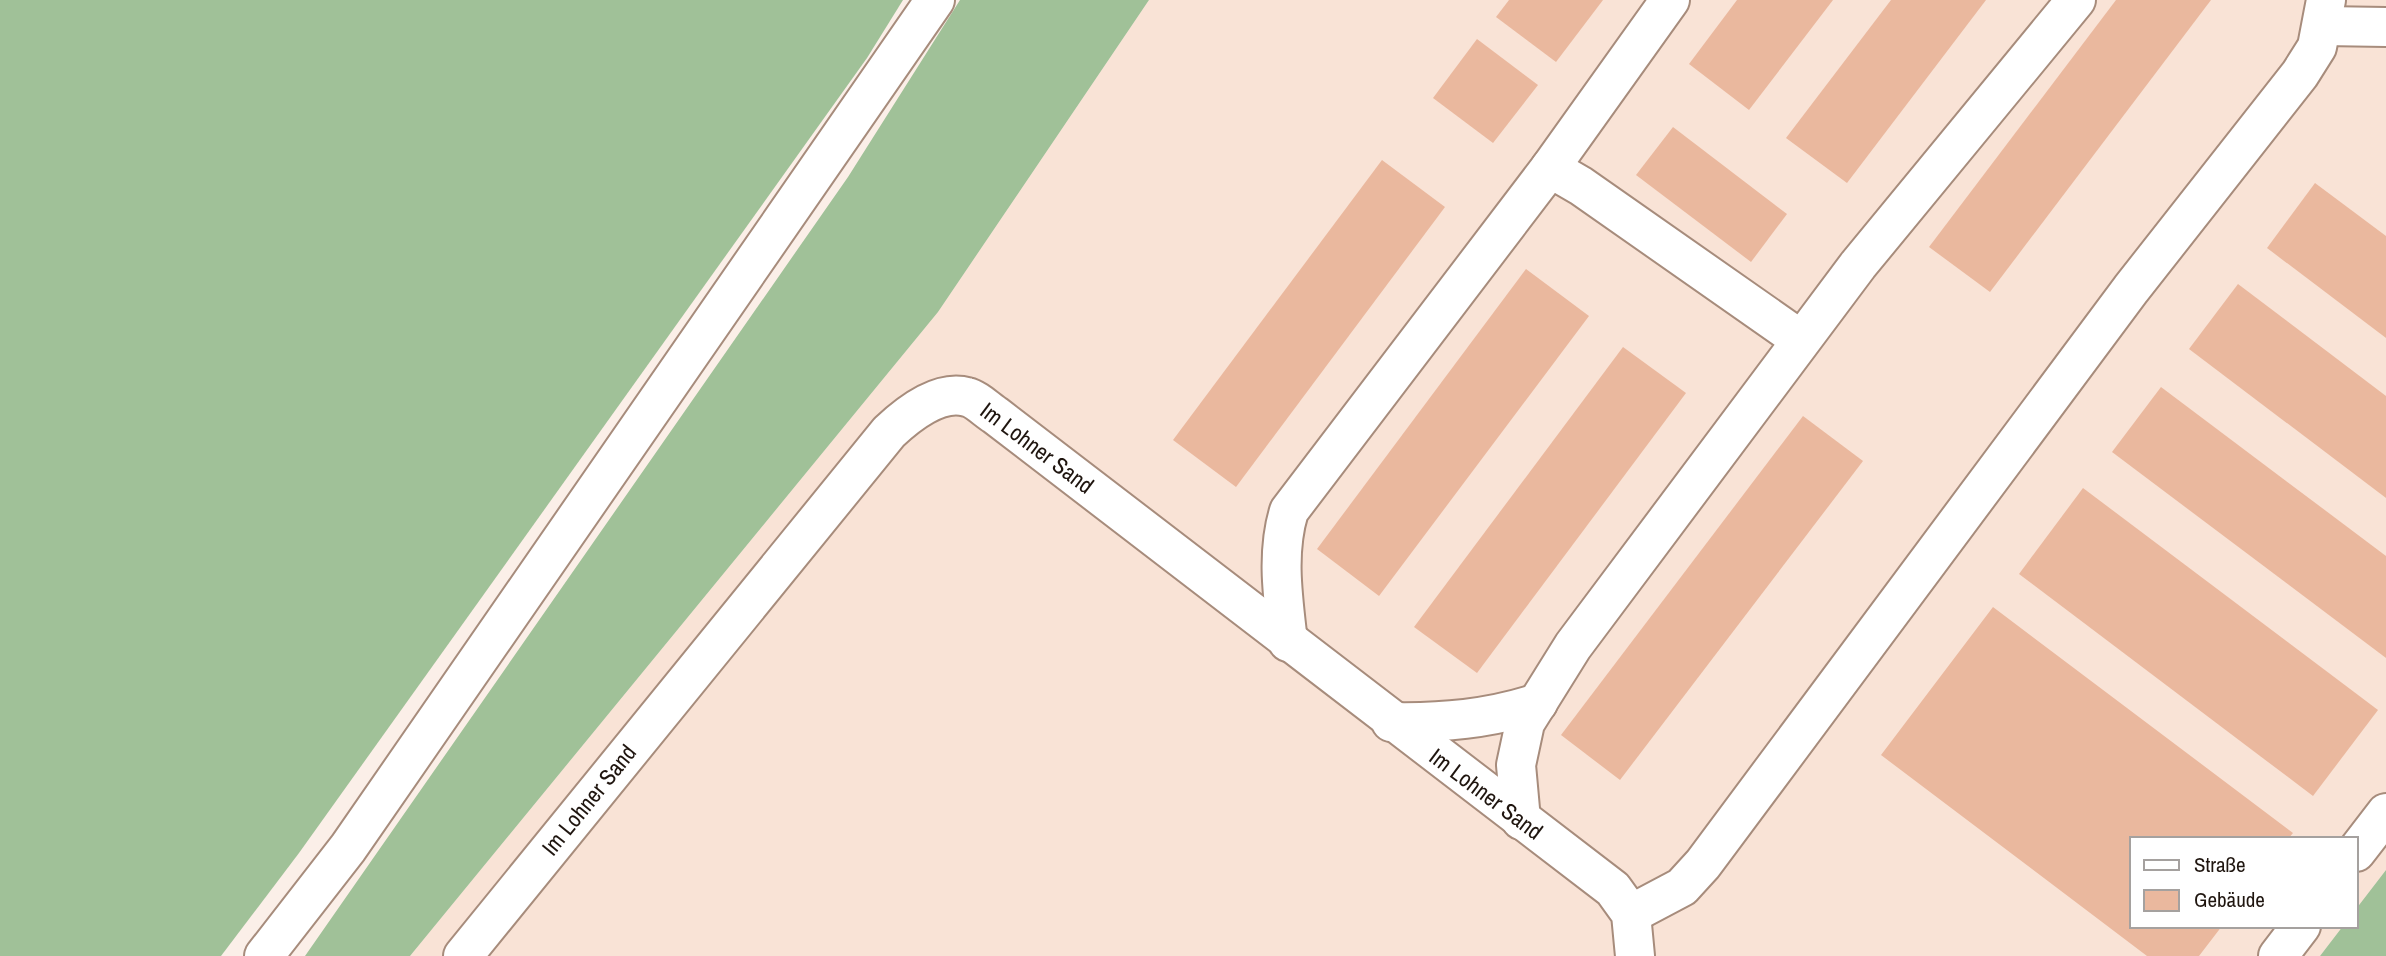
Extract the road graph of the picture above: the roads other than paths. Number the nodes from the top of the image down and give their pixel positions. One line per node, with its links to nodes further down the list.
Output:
1 (935, 0): 16 (street)
2 (1670, 0): 6 (street)
3 (2076, 0): 7 (street)
4 (2325, 13): 5 (street); 14 (street)
5 (2386, 27)
6 (1550, 168): 7 (street); 8 (street)
7 (1801, 340): 9 (street)
8 (1287, 642): 10 (street, Im Lohner Sand); 17 (street, Im Lohner Sand)
9 (1538, 703): 10 (street); 12 (street)
10 (1391, 722): 12 (street, Im Lohner Sand)
11 (2386, 813): 13 (street)
12 (1521, 820): 14 (street, Im Lohner Sand)
13 (2358, 849)
14 (1622, 902): 18 (street)
15 (2299, 928): 19 (street)
16 (264, 956)
17 (463, 956)
18 (1635, 956)
19 (2278, 956)

